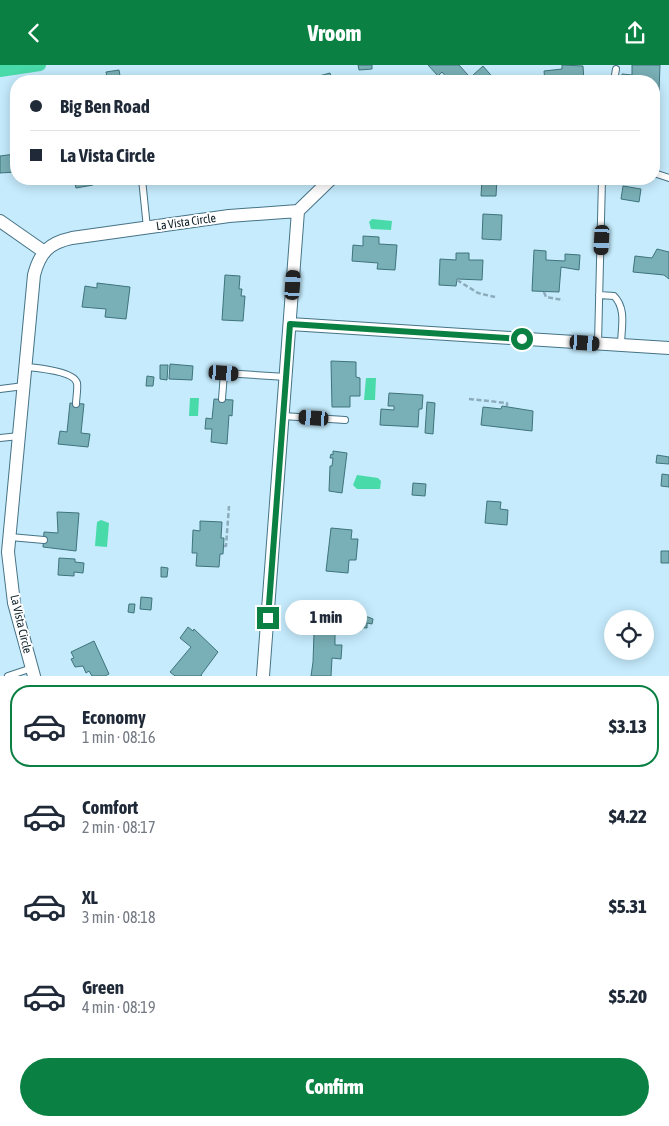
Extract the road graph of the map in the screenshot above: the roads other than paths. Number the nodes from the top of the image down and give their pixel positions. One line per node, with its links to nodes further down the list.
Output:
1 (616, 69): 2 (lane)
2 (615, 75)
3 (143, 185): 8 (lane)
4 (325, 185): 6 (street)
5 (602, 185): 10 (lane)
6 (298, 211): 8 (street, La Vista Circle); 11 (street)
7 (0, 221): 9 (street)
8 (147, 228): 9 (street, La Vista Circle)
9 (43, 251): 15 (street, La Vista Circle)
10 (599, 295): 12 (lane); 13 (lane)
11 (290, 324): 12 (street); 16 (street)
12 (598, 344): 13 (street)
13 (621, 345): 14 (street)
14 (669, 348)
15 (25, 367): 17 (street, La Vista Circle); 20 (lane)
16 (286, 377): 19 (lane); 21 (street)
17 (24, 386): 18 (lane); 23 (street, La Vista Circle)
18 (0, 389)
19 (222, 399)
20 (76, 403)
21 (283, 416): 22 (lane); 30 (street)
22 (344, 420)
23 (19, 436): 24 (lane); 25 (street, La Vista Circle)
24 (0, 438)
25 (10, 537): 26 (lane); 27 (street, La Vista Circle)
26 (44, 540)
27 (5, 573): 28 (street, La Vista Circle)
28 (33, 672): 29 (lane)
29 (8, 676)
30 (263, 676)

